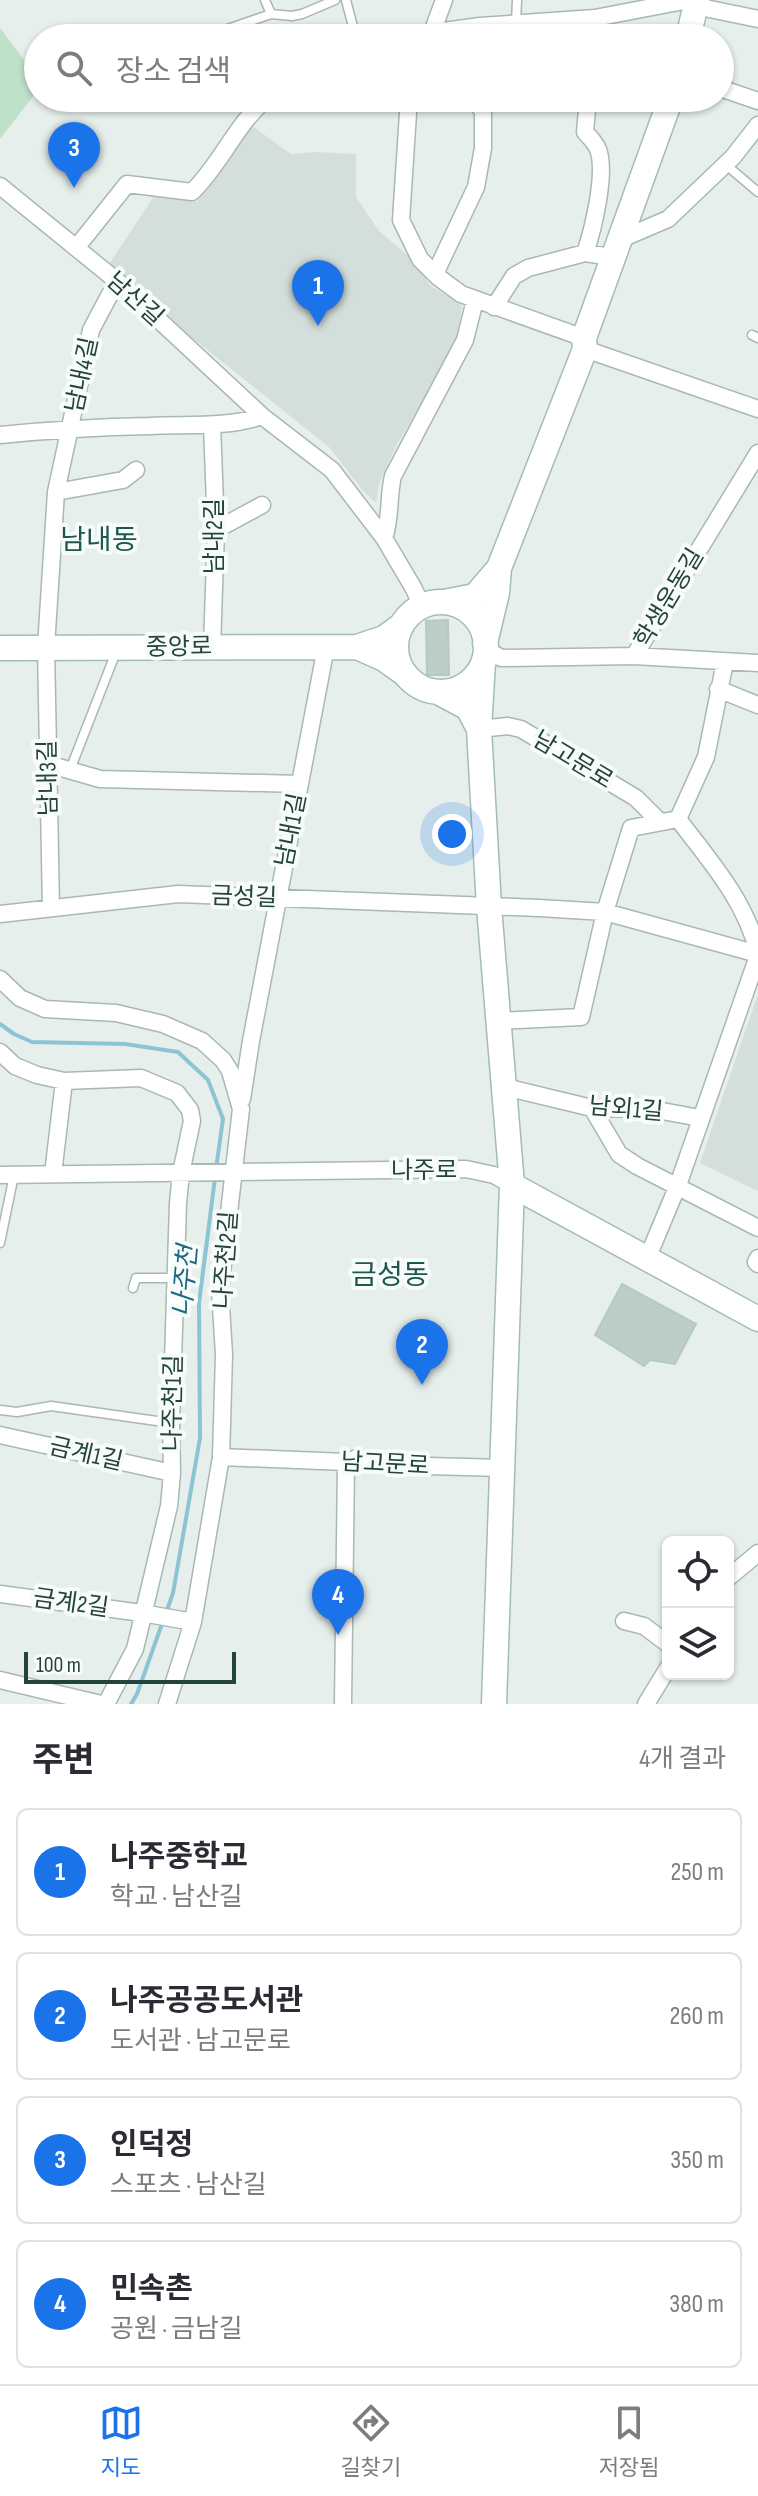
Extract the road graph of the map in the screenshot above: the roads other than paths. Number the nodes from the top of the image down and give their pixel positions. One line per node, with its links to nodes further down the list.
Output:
1 (265, 0): 7 (lane)
2 (335, 0): 7 (lane)
3 (346, 0): 12 (lane)
4 (444, 0): 13 (street)
5 (517, 0): 10 (lane)
6 (693, 2): 8 (street); 9 (street); 16 (street)
7 (271, 14): 11 (lane)
8 (595, 18): 10 (street); 15 (street)
9 (758, 19)
10 (516, 23): 14 (street)
11 (242, 24)
12 (352, 24)
13 (435, 24)
14 (509, 24)
15 (594, 24)
16 (690, 24)
17 (734, 93): 18 (street)
18 (758, 101)
19 (254, 112): 28 (street)
20 (408, 112): 31 (street)
21 (483, 112): 31 (street)
22 (587, 112): 30 (street)
23 (666, 112): 29 (street)
24 (758, 125): 25 (street)
25 (725, 164): 27 (lane); 29 (street)
26 (0, 186): 28 (street, 남산길)
27 (758, 192)
28 (76, 248): 32 (street, 남산길)
29 (615, 249): 30 (street); 35 (street)
30 (585, 253): 34 (street)
31 (435, 274): 33 (street)
32 (117, 281): 37 (street, 남산길); 39 (street, 남내4길)
33 (475, 300): 34 (street); 46 (street)
34 (494, 307): 35 (street)
35 (584, 343): 36 (street); 47 (street)
36 (758, 409)
37 (262, 416): 38 (street); 46 (street, 남산길)
38 (212, 425): 39 (street); 45 (street, 남내2길)
39 (71, 428): 40 (street, 남내4길); 43 (street, 남내4길)
40 (0, 435)
41 (758, 453): 57 (street, 학생운동길)
42 (136, 470): 43 (street)
43 (56, 492): 50 (street, 남내4길)
44 (262, 505): 45 (street)
45 (216, 530): 51 (street, 남내2길)
46 (384, 538): 48 (street, 남산길)
47 (499, 568): 48 (street); 56 (street)
48 (431, 604): 49 (street); 56 (street)
49 (402, 625): 53 (street); 60 (street)
50 (46, 647): 54 (street, 중앙로); 55 (street, 중앙로); 65 (street, 남내3길)
51 (212, 647): 52 (street, 중앙로); 55 (street, 중앙로)
52 (326, 647): 53 (street, 중앙로); 67 (street, 남내1길)
53 (357, 647): 60 (street)
54 (0, 648)
55 (117, 648): 66 (lane, 남내3길)
56 (485, 651): 57 (street, 학생운동길); 62 (street); 64 (street)
57 (634, 656): 58 (street)
58 (725, 662): 59 (street); 61 (street)
59 (758, 663)
60 (412, 681): 62 (street)
61 (718, 689): 63 (street); 68 (street)
62 (438, 692): 64 (street)
63 (758, 705)
64 (479, 729): 69 (street, 남고문로); 71 (street)
65 (48, 764): 66 (street); 72 (street, 남내3길)
66 (70, 770): 67 (street)
67 (300, 784): 70 (street, 남내1길)
68 (678, 819): 69 (street); 75 (street)
69 (660, 822): 73 (street)
70 (278, 898): 71 (street, 금성길); 72 (street, 금성길); 82 (street, 남내1길)
71 (489, 907): 73 (street); 77 (street)
72 (51, 908): 74 (street, 금성길)
73 (605, 912): 75 (street); 77 (street)
74 (0, 914)
75 (757, 945): 83 (street, 남외1길)
76 (0, 979): 82 (street, 나주천2길)
77 (499, 1021): 80 (street)
78 (0, 1052): 79 (street, 나주천1길)
79 (64, 1081): 85 (street, 나주천1길); 86 (street)
80 (505, 1087): 81 (street, 남외1길); 88 (street)
81 (592, 1108): 83 (street, 남외1길); 89 (street)
82 (241, 1109): 84 (street, 나주천2길)
83 (700, 1118): 89 (street, 남외1길)
84 (230, 1171): 85 (street, 나주로); 88 (street, 나주로); 101 (street, 나주천2길)
85 (184, 1173): 86 (street, 나주로); 95 (street, 나주천1길)
86 (53, 1174): 87 (street, 나주로)
87 (7, 1175): 91 (lane)
88 (512, 1185): 93 (street, 나주로); 103 (street)
89 (678, 1185): 90 (street); 93 (street, 남외1길)
90 (758, 1228)
91 (0, 1243)
92 (758, 1258): 94 (street)
93 (647, 1259): 97 (street, 나주로)
94 (758, 1264)
95 (175, 1278): 96 (lane); 99 (street, 나주천1길)
96 (133, 1288)
97 (758, 1319)
98 (0, 1410): 99 (lane)
99 (171, 1423): 104 (street, 나주천1길)
100 (0, 1435): 104 (street, 금계1길)
101 (221, 1457): 102 (street, 남고문로); 110 (street, 나주천2길)
102 (346, 1462): 103 (street, 남고문로); 117 (street)
103 (502, 1468): 114 (street)
104 (172, 1473): 108 (street, 나주천1길)
105 (758, 1553): 106 (street)
106 (734, 1573)
107 (0, 1594): 108 (street, 금계2길)
108 (142, 1613): 110 (street, 금계2길); 115 (street, 나주천1길)
109 (624, 1621): 111 (street)
110 (193, 1622): 116 (street, 나주천2길)
111 (662, 1640)
112 (662, 1678): 118 (street)
113 (0, 1680): 115 (street)
114 (492, 1701)
115 (103, 1704)
116 (167, 1704)
117 (343, 1704)
118 (646, 1704)

